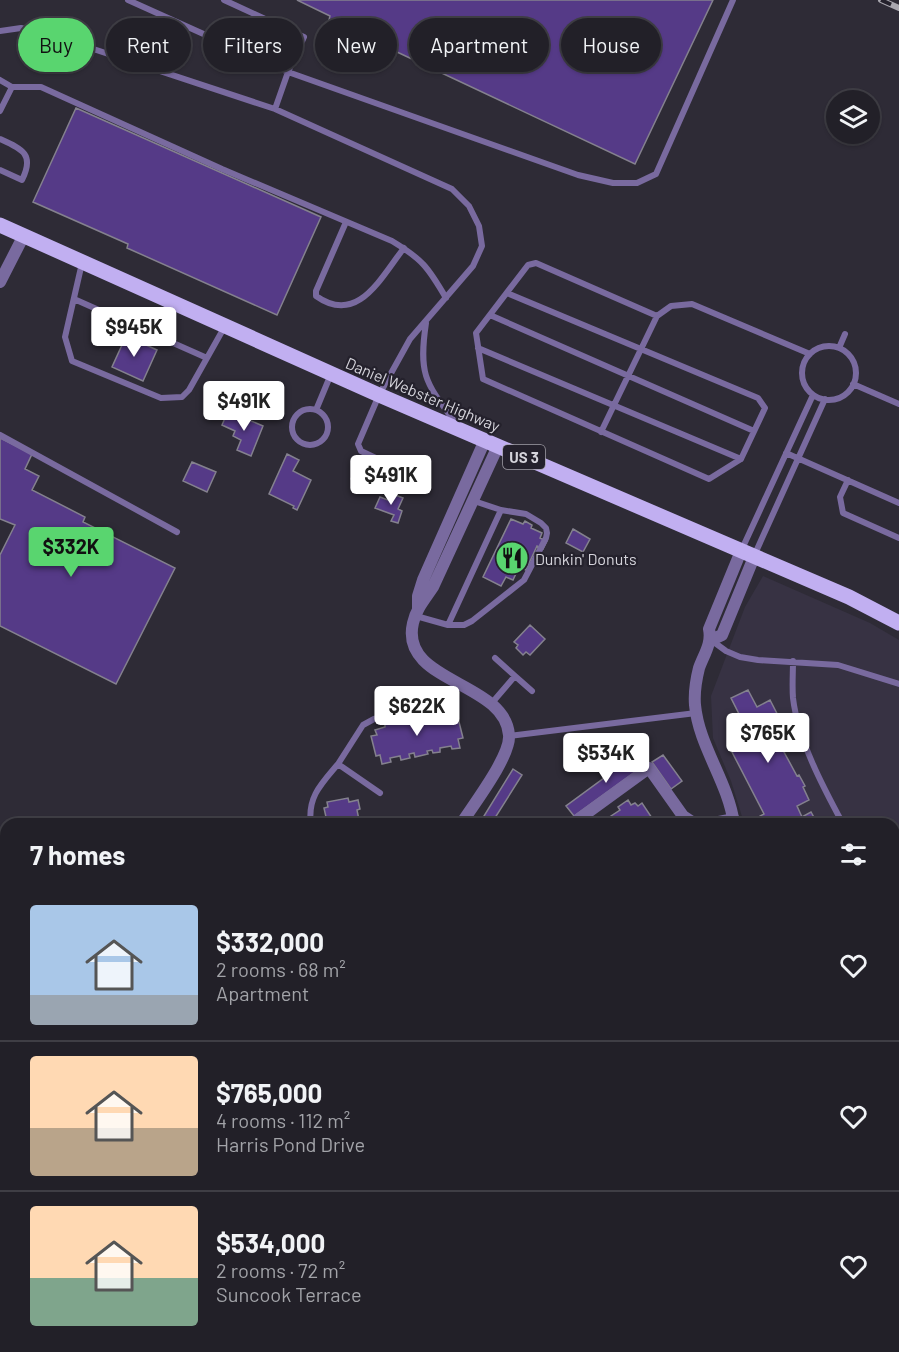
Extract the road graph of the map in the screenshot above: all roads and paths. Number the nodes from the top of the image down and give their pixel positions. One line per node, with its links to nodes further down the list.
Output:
1 (128, 0): 6 (lane)
2 (224, 0): 4 (lane)
3 (733, 0): 7 (lane)
4 (263, 18)
5 (0, 31): 10 (lane)
6 (203, 34)
7 (288, 72): 10 (lane)
8 (0, 80): 9 (lane)
9 (12, 87): 11 (lane); 14 (lane)
10 (275, 109): 21 (lane)
11 (0, 111)
12 (0, 139): 13 (lane)
13 (0, 170)
14 (346, 222): 17 (lane); 17 (lane)
15 (0, 225): 16 (main road, Daniel Webster Highway / US 3)
16 (24, 236): 18 (main road, Daniel Webster Highway / US 3); 19 (street)
17 (404, 248): 21 (lane)
18 (82, 262): 22 (lane); 26 (main road, Daniel Webster Highway / US 3)
19 (0, 282)
20 (507, 293): 23 (lane); 24 (lane); 30 (lane)
21 (446, 298): 25 (lane)
22 (74, 299): 32 (lane); 32 (lane)
23 (490, 315): 28 (lane); 34 (lane)
24 (657, 316): 30 (lane); 31 (lane)
25 (426, 322): 36 (lane); 42 (lane)
26 (225, 326): 32 (lane); 33 (main road, Daniel Webster Highway / US 3)
27 (845, 334): 29 (lane)
28 (478, 348): 40 (lane); 44 (lane)
29 (838, 348): 31 (lane); 35 (lane)
30 (640, 349): 34 (lane); 43 (lane)
31 (810, 354): 37 (lane)
32 (207, 358)
33 (331, 374): 36 (main road, Daniel Webster Highway / US 3); 41 (lane)
34 (628, 376): 40 (lane); 43 (lane)
35 (854, 384): 38 (lane); 39 (lane)
36 (379, 395): 42 (main road, Daniel Webster Highway / US 3); 50 (lane)
37 (813, 395): 38 (lane); 47 (lane)
38 (825, 399): 49 (lane)
39 (899, 404)
40 (614, 406): 44 (lane); 48 (lane)
41 (316, 410): 41 (lane)
42 (461, 430): 46 (main road, Daniel Webster Highway / US 3)
43 (754, 431): 48 (lane)
44 (601, 432): 48 (lane)
45 (0, 435): 55 (lane)
46 (492, 443): 52 (street); 57 (main road, Daniel Webster Highway / US 3); 58 (street)
47 (786, 453): 49 (lane); 57 (lane)
48 (741, 459)
49 (798, 459): 51 (lane); 57 (lane)
50 (418, 478)
51 (848, 480): 53 (lane); 56 (lane)
52 (474, 501): 54 (lane); 58 (street)
53 (899, 502)
54 (501, 510): 60 (lane); 60 (lane)
55 (177, 532)
56 (899, 538)
57 (747, 554): 59 (main road, Daniel Webster Highway / US 3); 61 (street)
58 (417, 612): 60 (lane); 67 (street)
59 (899, 623)
60 (448, 625)
61 (711, 640): 63 (lane); 69 (street)
62 (495, 658): 64 (lane)
63 (794, 661): 65 (lane); 78 (lane)
64 (515, 676): 66 (lane); 67 (lane)
65 (899, 684)
66 (532, 691)
67 (491, 704): 70 (street)
68 (405, 711): 71 (lane)
69 (696, 713): 70 (lane); 77 (street)
70 (509, 736): 74 (street)
71 (338, 764): 72 (lane); 73 (lane)
72 (380, 793)
73 (311, 818)
74 (465, 818)
75 (580, 818): 76 (street)
76 (687, 818)
77 (733, 818)
78 (840, 818)

